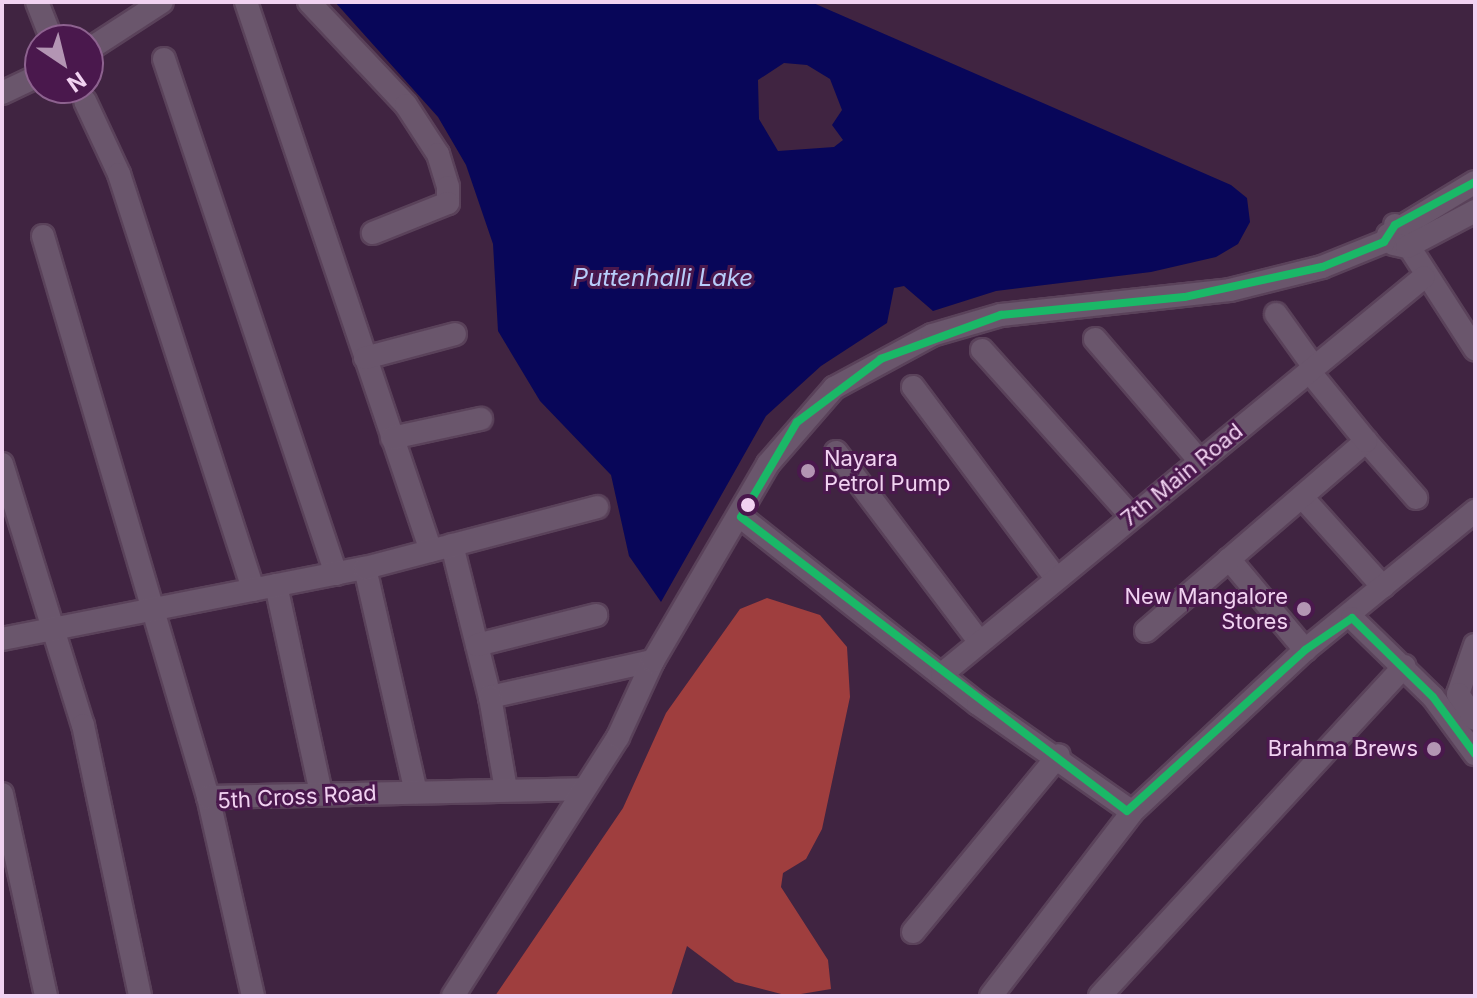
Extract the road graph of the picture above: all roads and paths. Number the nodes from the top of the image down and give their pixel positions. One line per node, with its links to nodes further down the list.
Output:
1 (37, 2): 5 (street)
2 (162, 2): 6 (street)
3 (246, 2): 23 (street)
4 (309, 2): 13 (street)
5 (46, 24)
6 (104, 40)
7 (164, 59): 41 (street)
8 (24, 83): 9 (street)
9 (2, 93)
10 (86, 104): 45 (street)
11 (1475, 182): 14 (street)
12 (1475, 211): 16 (street)
13 (373, 233)
14 (1390, 234): 16 (street); 37 (street)
15 (43, 236): 46 (street)
16 (1407, 247): 17 (street)
17 (1424, 277): 21 (street); 24 (street, 7th Main Road)
18 (1276, 314): 24 (street)
19 (455, 334): 23 (street)
20 (1095, 339): 30 (street)
21 (1475, 349)
22 (982, 350): 36 (street)
23 (365, 358): 27 (street)
24 (1312, 369): 28 (street); 30 (street, 7th Main Road)
25 (913, 387): 42 (street)
26 (481, 419): 27 (street)
27 (392, 438): 38 (street)
28 (1366, 441): 32 (street); 33 (street)
29 (836, 452): 52 (street)
30 (1199, 460): 36 (street, 7th Main Road)
31 (2, 464): 49 (street)
32 (1302, 497): 39 (street); 44 (street)
33 (1416, 498)
34 (597, 507): 38 (street)
35 (1475, 511): 44 (street)
36 (1131, 516): 42 (street, 7th Main Road)
37 (741, 517): 56 (street); 58 (street)
38 (442, 548): 40 (street); 53 (street)
39 (1229, 559): 50 (street); 55 (street)
40 (365, 568): 41 (street); 66 (street)
41 (336, 574): 43 (street)
42 (1056, 578): 52 (street, 7th Main Road)
43 (276, 585): 45 (street); 68 (street)
44 (1383, 587): 48 (street)
45 (253, 590): 46 (street)
46 (158, 608): 49 (street); 69 (street)
47 (596, 615): 53 (street)
48 (1352, 618): 55 (street); 57 (street)
49 (58, 631): 51 (street); 73 (street)
50 (1146, 631)
51 (2, 639)
52 (979, 641): 58 (street, 7th Main Road)
53 (477, 645): 59 (street)
54 (1475, 645): 60 (street)
55 (1305, 650): 70 (street)
56 (653, 661): 59 (street); 64 (street)
57 (1405, 666): 60 (street); 77 (street)
58 (942, 674): 63 (street)
59 (490, 697): 65 (street)
60 (1445, 705): 61 (street); 62 (street)
61 (1475, 719)
62 (1475, 754)
63 (1059, 755): 70 (street); 71 (street)
64 (584, 789): 65 (street, 5th Cross Road); 75 (street)
65 (506, 790): 66 (street, 5th Cross Road)
66 (416, 792): 68 (street, 5th Cross Road)
67 (2, 794): 72 (street)
68 (321, 794): 69 (street, 5th Cross Road)
69 (208, 797): 74 (street, 5th Cross Road)
70 (1132, 812): 76 (street)
71 (913, 932)
72 (46, 996)
73 (140, 996)
74 (253, 996)
75 (453, 996)
76 (991, 996)
77 (1100, 996)

